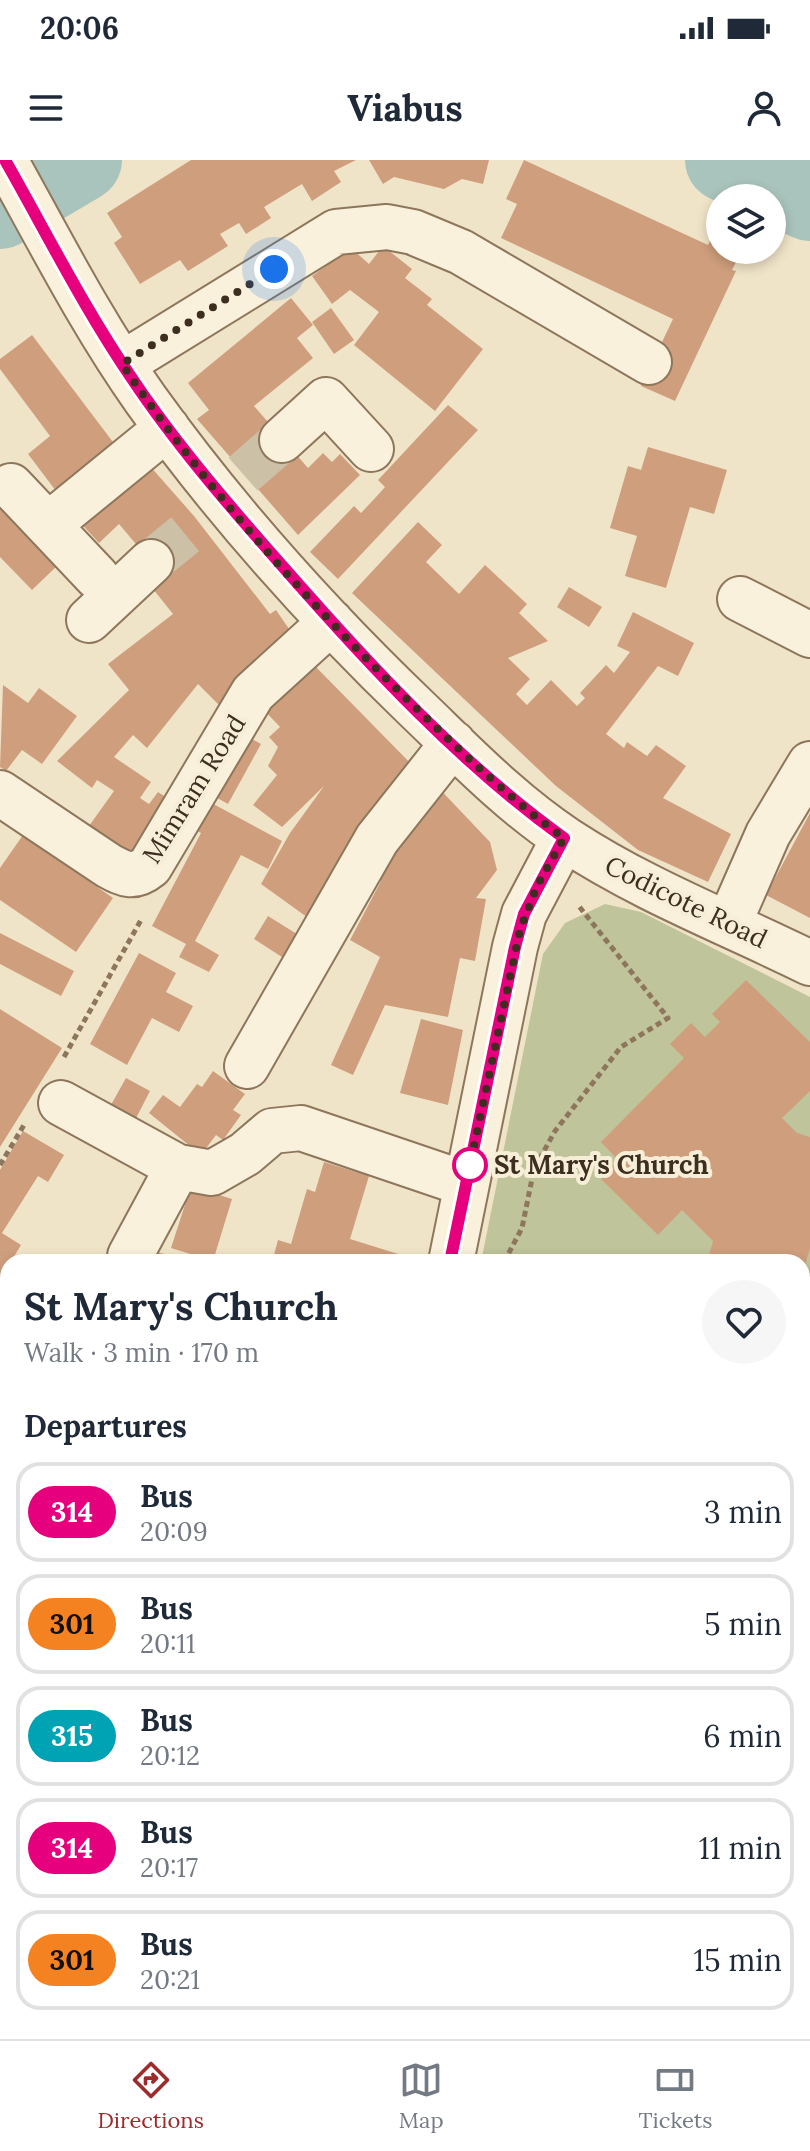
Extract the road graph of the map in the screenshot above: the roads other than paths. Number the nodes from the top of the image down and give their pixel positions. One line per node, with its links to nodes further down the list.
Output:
1 (5, 160): 3 (street, Codicote Road)
2 (649, 362): 3 (street)
3 (122, 364): 4 (street, Codicote Road)
4 (167, 428): 8 (street); 13 (street, Codicote Road)
5 (282, 440): 6 (street)
6 (371, 449)
7 (11, 486): 8 (street)
8 (48, 525): 10 (street)
9 (151, 562): 12 (street)
10 (97, 577)
11 (740, 599): 14 (street)
12 (89, 620)
13 (331, 622): 15 (street, Codicote Road); 17 (street, Mimram Road)
14 (810, 635)
15 (453, 743): 18 (street, Codicote Road); 21 (street)
16 (810, 764): 19 (street)
17 (0, 793)
18 (564, 838): 19 (street, Codicote Road); 24 (street)
19 (729, 923): 20 (street, Codicote Road)
20 (810, 963)
21 (247, 1066)
22 (50, 1094): 23 (street)
23 (178, 1167): 24 (street); 25 (street)
24 (466, 1184): 26 (street)
25 (131, 1254)
26 (453, 1254)

